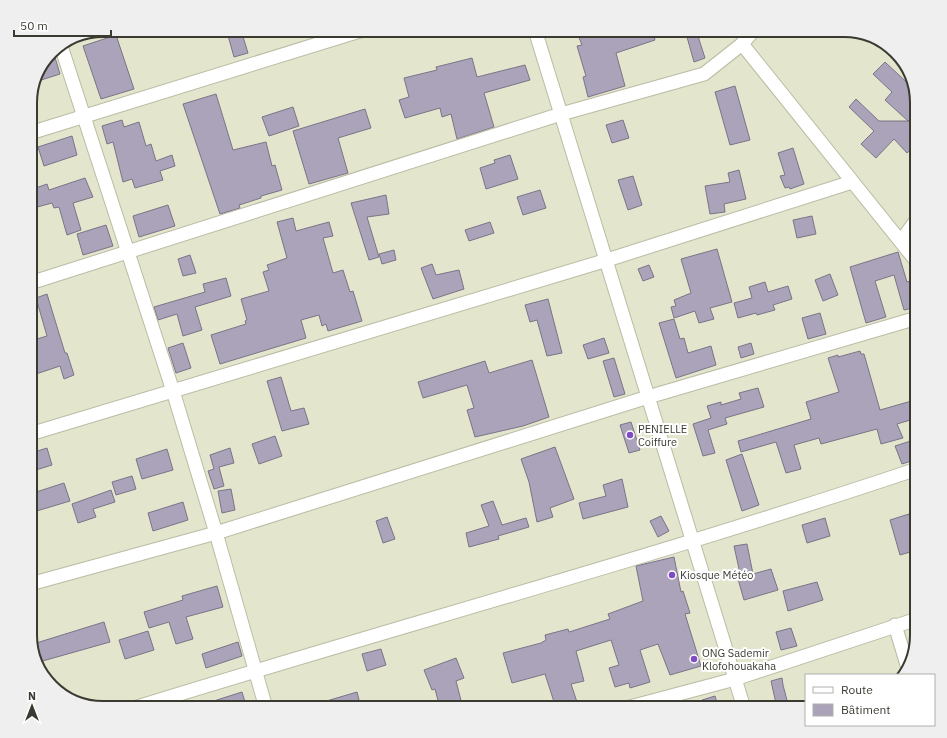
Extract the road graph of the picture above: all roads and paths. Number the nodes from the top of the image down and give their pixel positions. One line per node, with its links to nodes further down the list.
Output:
1 (340, 37): 7 (street)
2 (537, 37): 6 (street)
3 (748, 37): 4 (street)
4 (742, 44): 6 (street); 9 (street)
5 (63, 51): 7 (street)
6 (561, 114): 12 (street); 14 (street)
7 (82, 116): 8 (street); 12 (street)
8 (37, 131)
9 (852, 182): 11 (street); 14 (street)
10 (910, 229): 11 (street)
11 (901, 241): 13 (street)
12 (127, 253): 15 (street); 17 (street)
13 (910, 253)
14 (606, 260): 17 (street); 18 (street)
15 (37, 281)
16 (910, 320): 18 (street)
17 (173, 391): 19 (street); 21 (street)
18 (648, 397): 21 (street); 22 (street)
19 (37, 432)
20 (910, 471): 22 (street)
21 (216, 533): 23 (street); 27 (street)
22 (692, 542): 27 (street); 28 (street)
23 (37, 582)
24 (910, 621): 25 (street)
25 (895, 626): 26 (street); 28 (street)
26 (905, 658)
27 (255, 671): 29 (street); 30 (street)
28 (735, 678): 31 (street); 32 (street)
29 (157, 701)
30 (264, 701)
31 (651, 701)
32 (742, 701)

